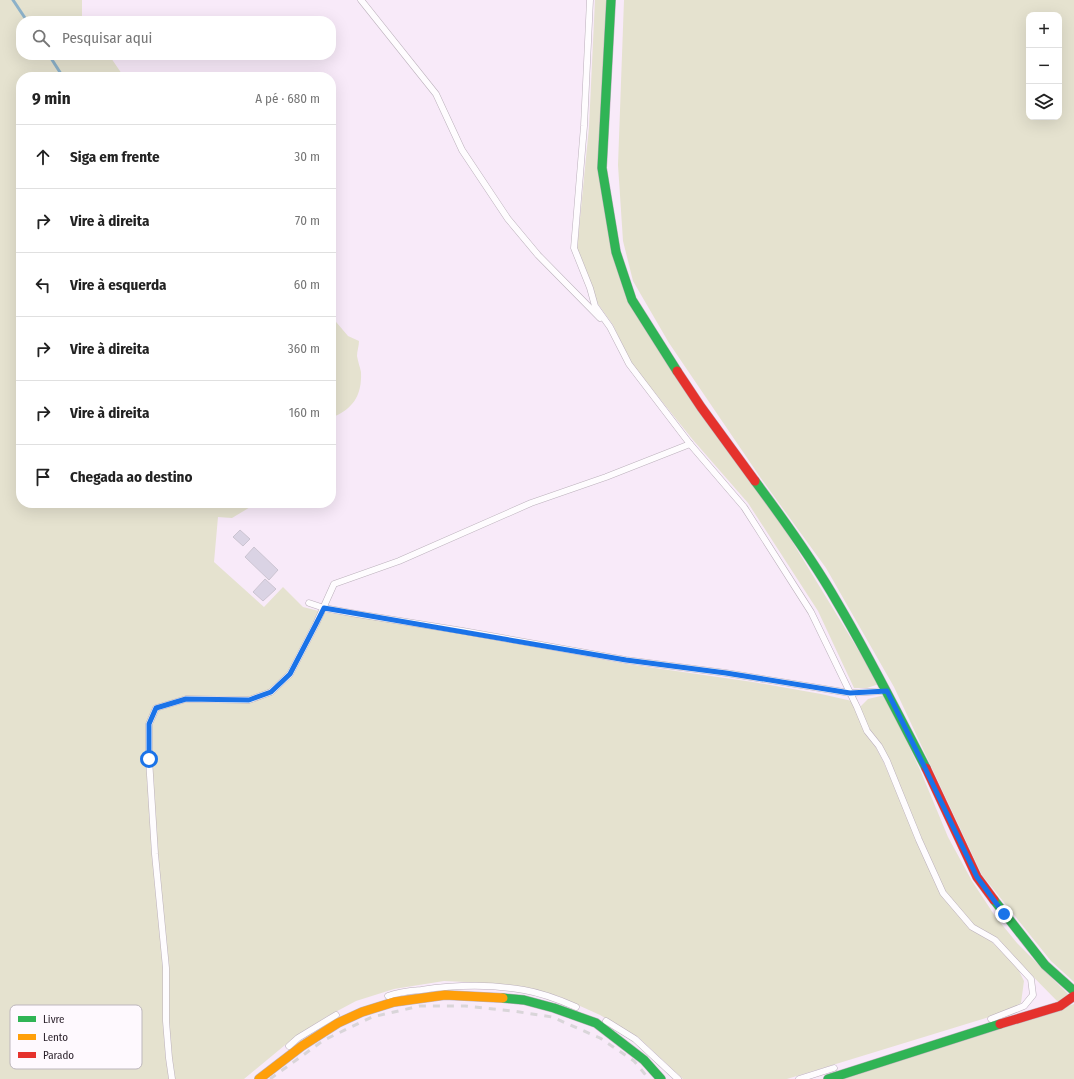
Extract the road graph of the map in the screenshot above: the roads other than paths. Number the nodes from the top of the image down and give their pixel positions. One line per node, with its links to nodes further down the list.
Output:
1 (361, 0): 4 (lane)
2 (590, 0): 4 (lane)
3 (611, 0): 8 (street)
4 (610, 328): 5 (lane)
5 (690, 444): 7 (lane); 9 (lane)
6 (309, 603): 7 (lane)
7 (324, 608): 9 (lane); 20 (lane)
8 (887, 691): 9 (lane); 10 (street)
9 (850, 693): 16 (lane)
10 (1074, 991)
11 (1074, 996): 24 (street)
12 (381, 998): 13 (lane)
13 (579, 1008)
14 (340, 1014): 17 (lane)
15 (599, 1017): 22 (lane)
16 (986, 1021)
17 (282, 1052)
18 (844, 1065): 23 (lane)
19 (258, 1074): 21 (street)
20 (172, 1079)
21 (661, 1079)
22 (678, 1079)
23 (799, 1079)
24 (828, 1079)

